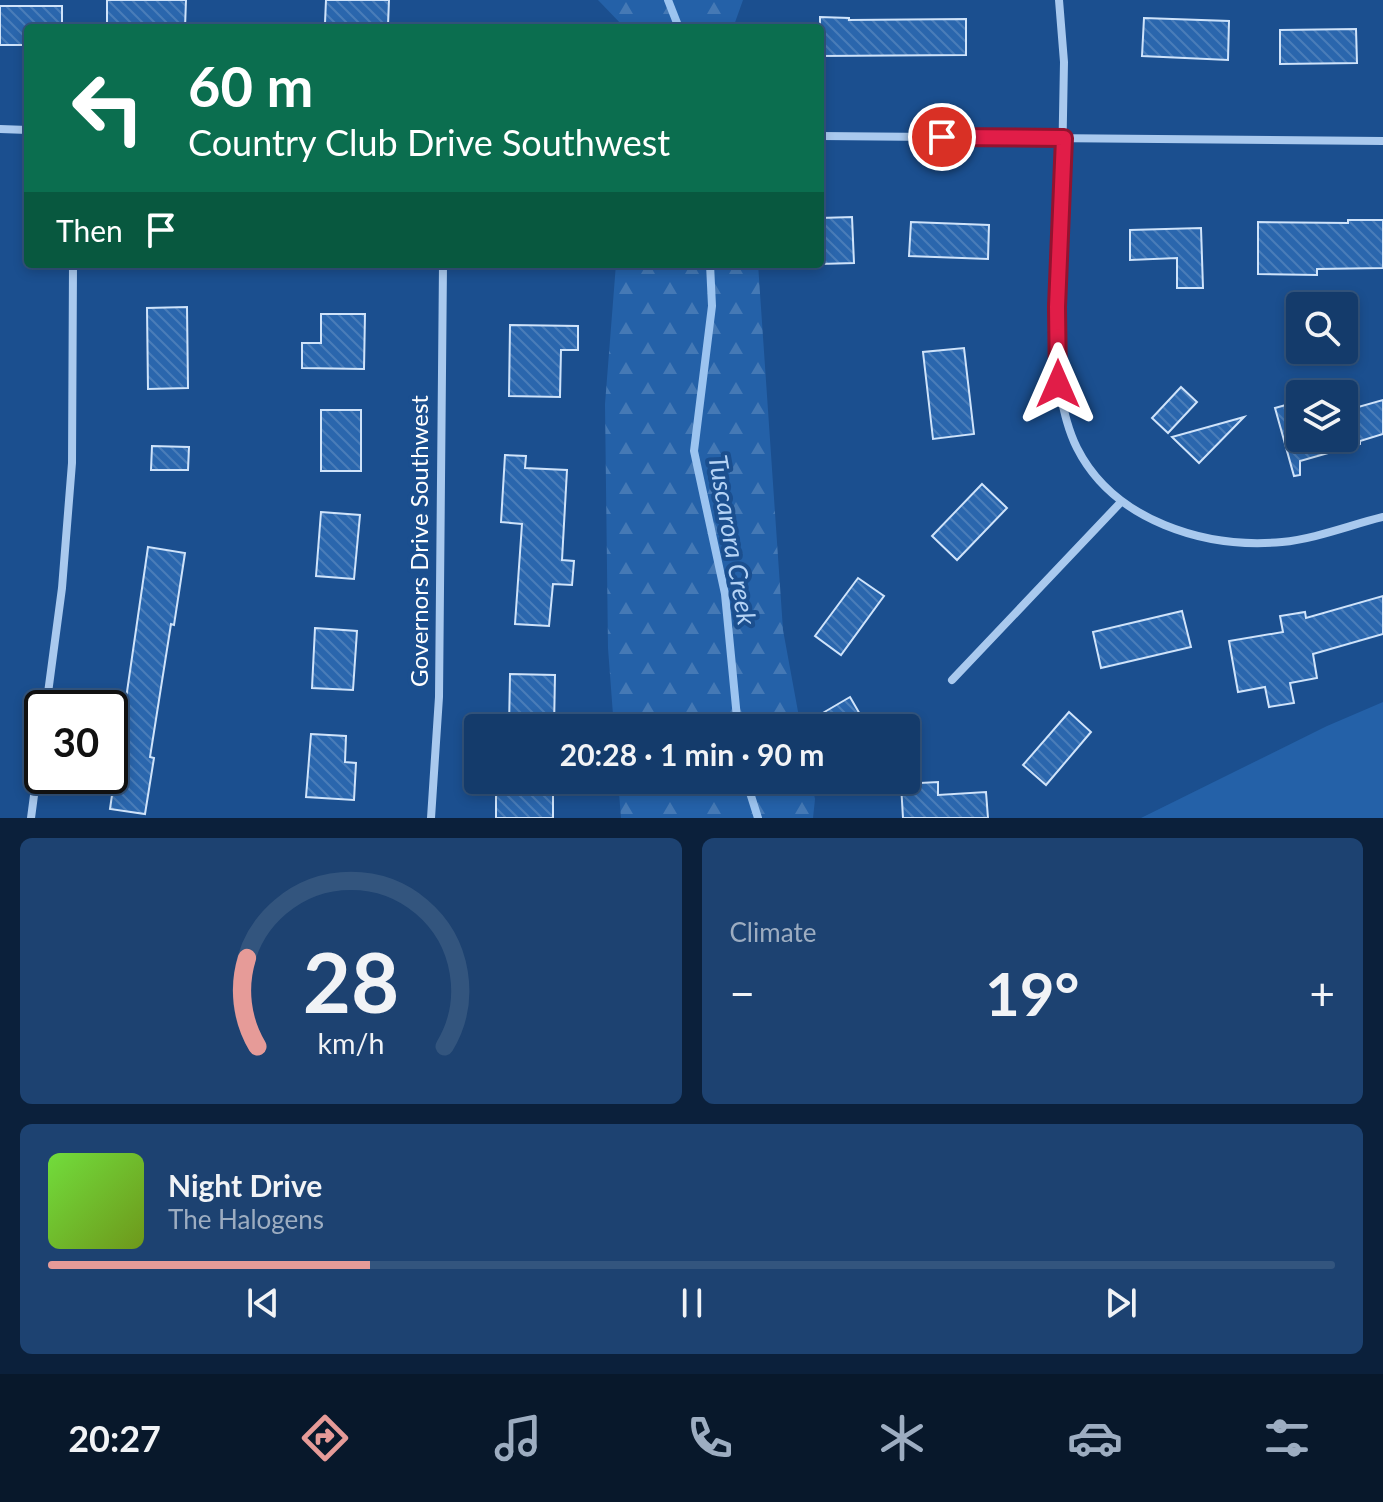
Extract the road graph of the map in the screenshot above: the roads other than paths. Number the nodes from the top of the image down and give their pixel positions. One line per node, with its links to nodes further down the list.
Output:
1 (1059, 0): 5 (street)
2 (0, 129): 3 (street)
3 (24, 130)
4 (824, 136): 5 (street)
5 (1064, 138): 6 (street); 9 (street)
6 (1383, 141)
7 (73, 268): 12 (street)
8 (443, 268): 15 (street, Governors Drive Southwest)
9 (1121, 502): 10 (street); 11 (street)
10 (1383, 517)
11 (952, 680)
12 (48, 690)
13 (34, 794): 14 (street)
14 (31, 818)
15 (431, 818)

